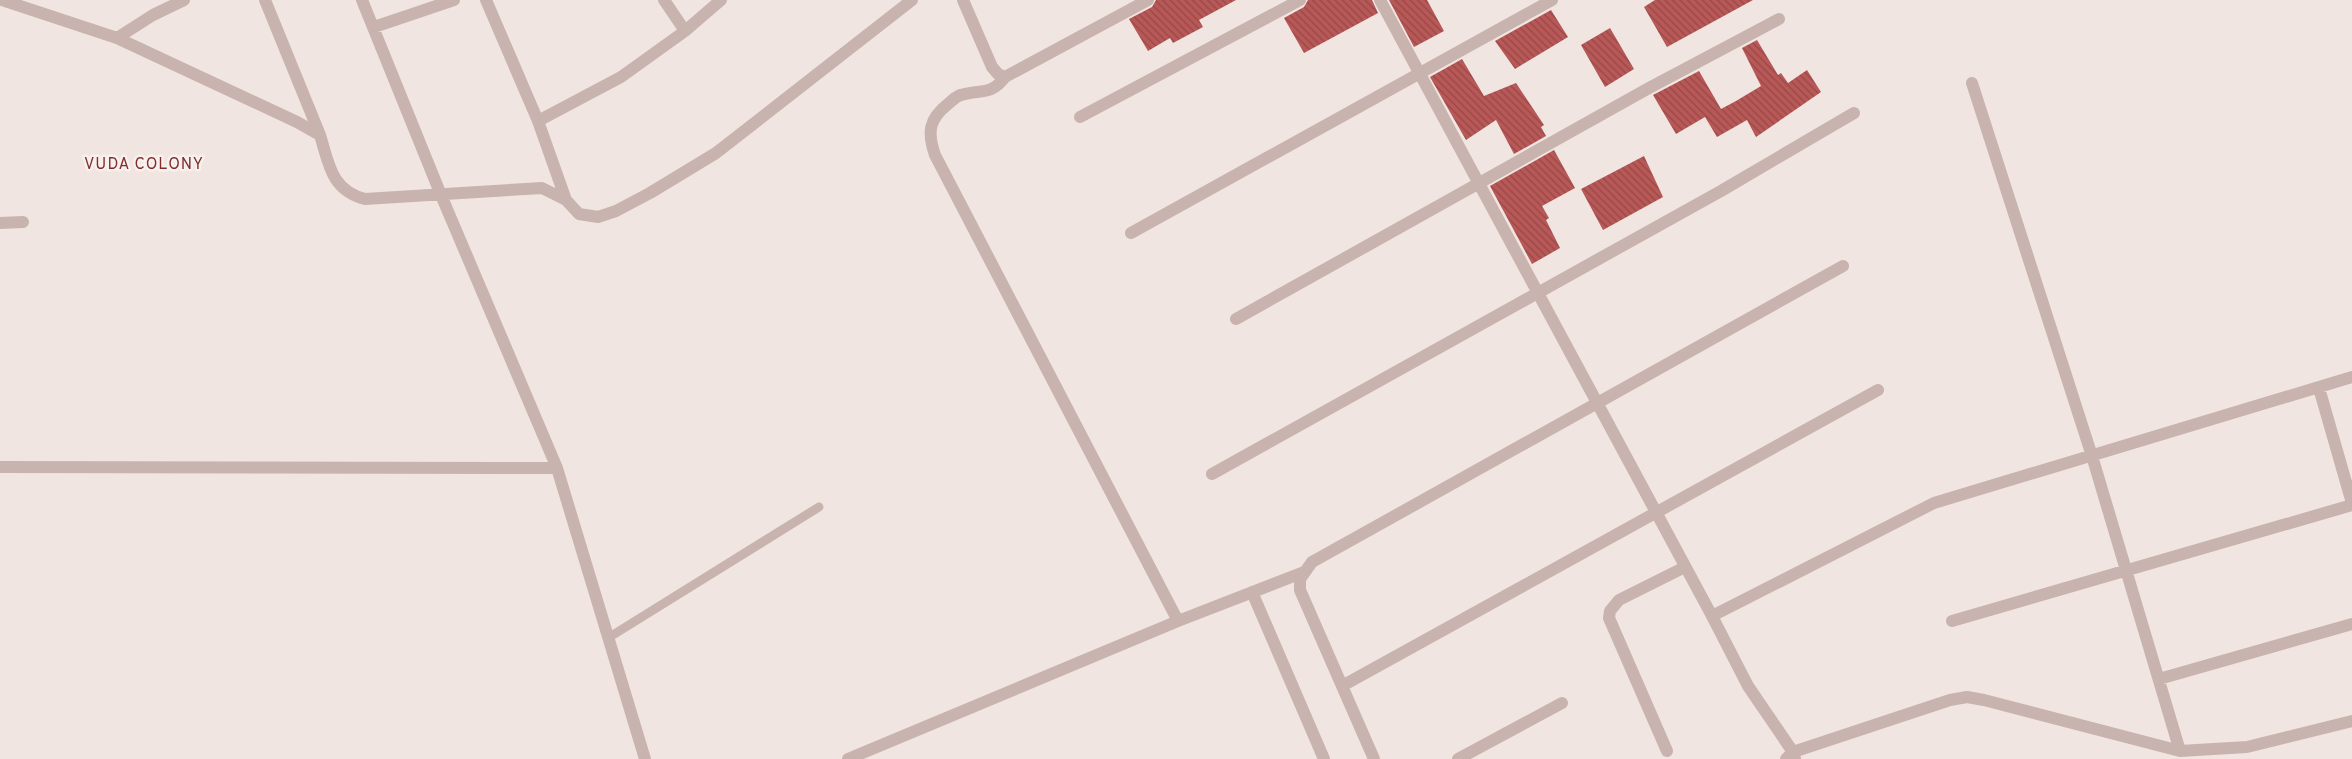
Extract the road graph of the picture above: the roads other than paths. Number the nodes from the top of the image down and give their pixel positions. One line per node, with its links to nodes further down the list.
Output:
1 (2, 0): 18 (street)
2 (184, 0): 18 (street)
3 (265, 0): 25 (street)
4 (362, 0): 16 (street)
5 (454, 0): 16 (street)
6 (486, 0): 24 (street)
7 (664, 0): 17 (street)
8 (722, 0): 17 (street)
9 (912, 0): 28 (street)
10 (963, 0): 20 (street)
11 (1148, 0): 20 (street)
12 (1300, 0): 23 (street)
13 (1380, 0): 19 (street)
14 (1552, 0): 19 (street)
15 (1779, 19): 26 (street)
16 (374, 26): 27 (street)
17 (685, 31): 24 (street)
18 (117, 38): 25 (street)
19 (1420, 74): 26 (street); 31 (street)
20 (1005, 77): 51 (street)
21 (1972, 82): 39 (street)
22 (1854, 113): 33 (street)
23 (1080, 117)
24 (538, 121): 28 (street)
25 (320, 135): 27 (street)
26 (1480, 185): 33 (street); 34 (street)
27 (441, 196): 28 (street); 41 (street)
28 (566, 200)
29 (23, 222): 30 (street)
30 (0, 223)
31 (1131, 233)
32 (1843, 266): 38 (street)
33 (1538, 293): 38 (street); 42 (street)
34 (1236, 319)
35 (2352, 378): 36 (street)
36 (2319, 388): 39 (street); 43 (street)
37 (1878, 390): 45 (street)
38 (1596, 402): 45 (street); 48 (street)
39 (2092, 456): 47 (street); 50 (street)
40 (0, 467): 41 (street)
41 (557, 468): 54 (street)
42 (1212, 474)
43 (2352, 504): 47 (street)
44 (820, 507): 54 (lane)
45 (1655, 511): 46 (street); 56 (street)
46 (1685, 567): 50 (street); 59 (street)
47 (2127, 570): 52 (street); 55 (street)
48 (1304, 572): 49 (street); 56 (street)
49 (1252, 592): 51 (street); 64 (street)
50 (1712, 616): 61 (street)
51 (1178, 621): 63 (street)
52 (1952, 621)
53 (2352, 624): 55 (street)
54 (608, 638): 62 (street)
55 (2159, 679): 60 (street)
56 (1342, 686): 65 (street)
57 (1562, 703): 66 (street)
58 (2352, 721): 60 (street)
59 (1667, 751)
60 (2180, 751): 61 (street)
61 (1791, 757)
62 (646, 759)
63 (848, 759)
64 (1324, 759)
65 (1374, 759)
66 (1458, 759)

